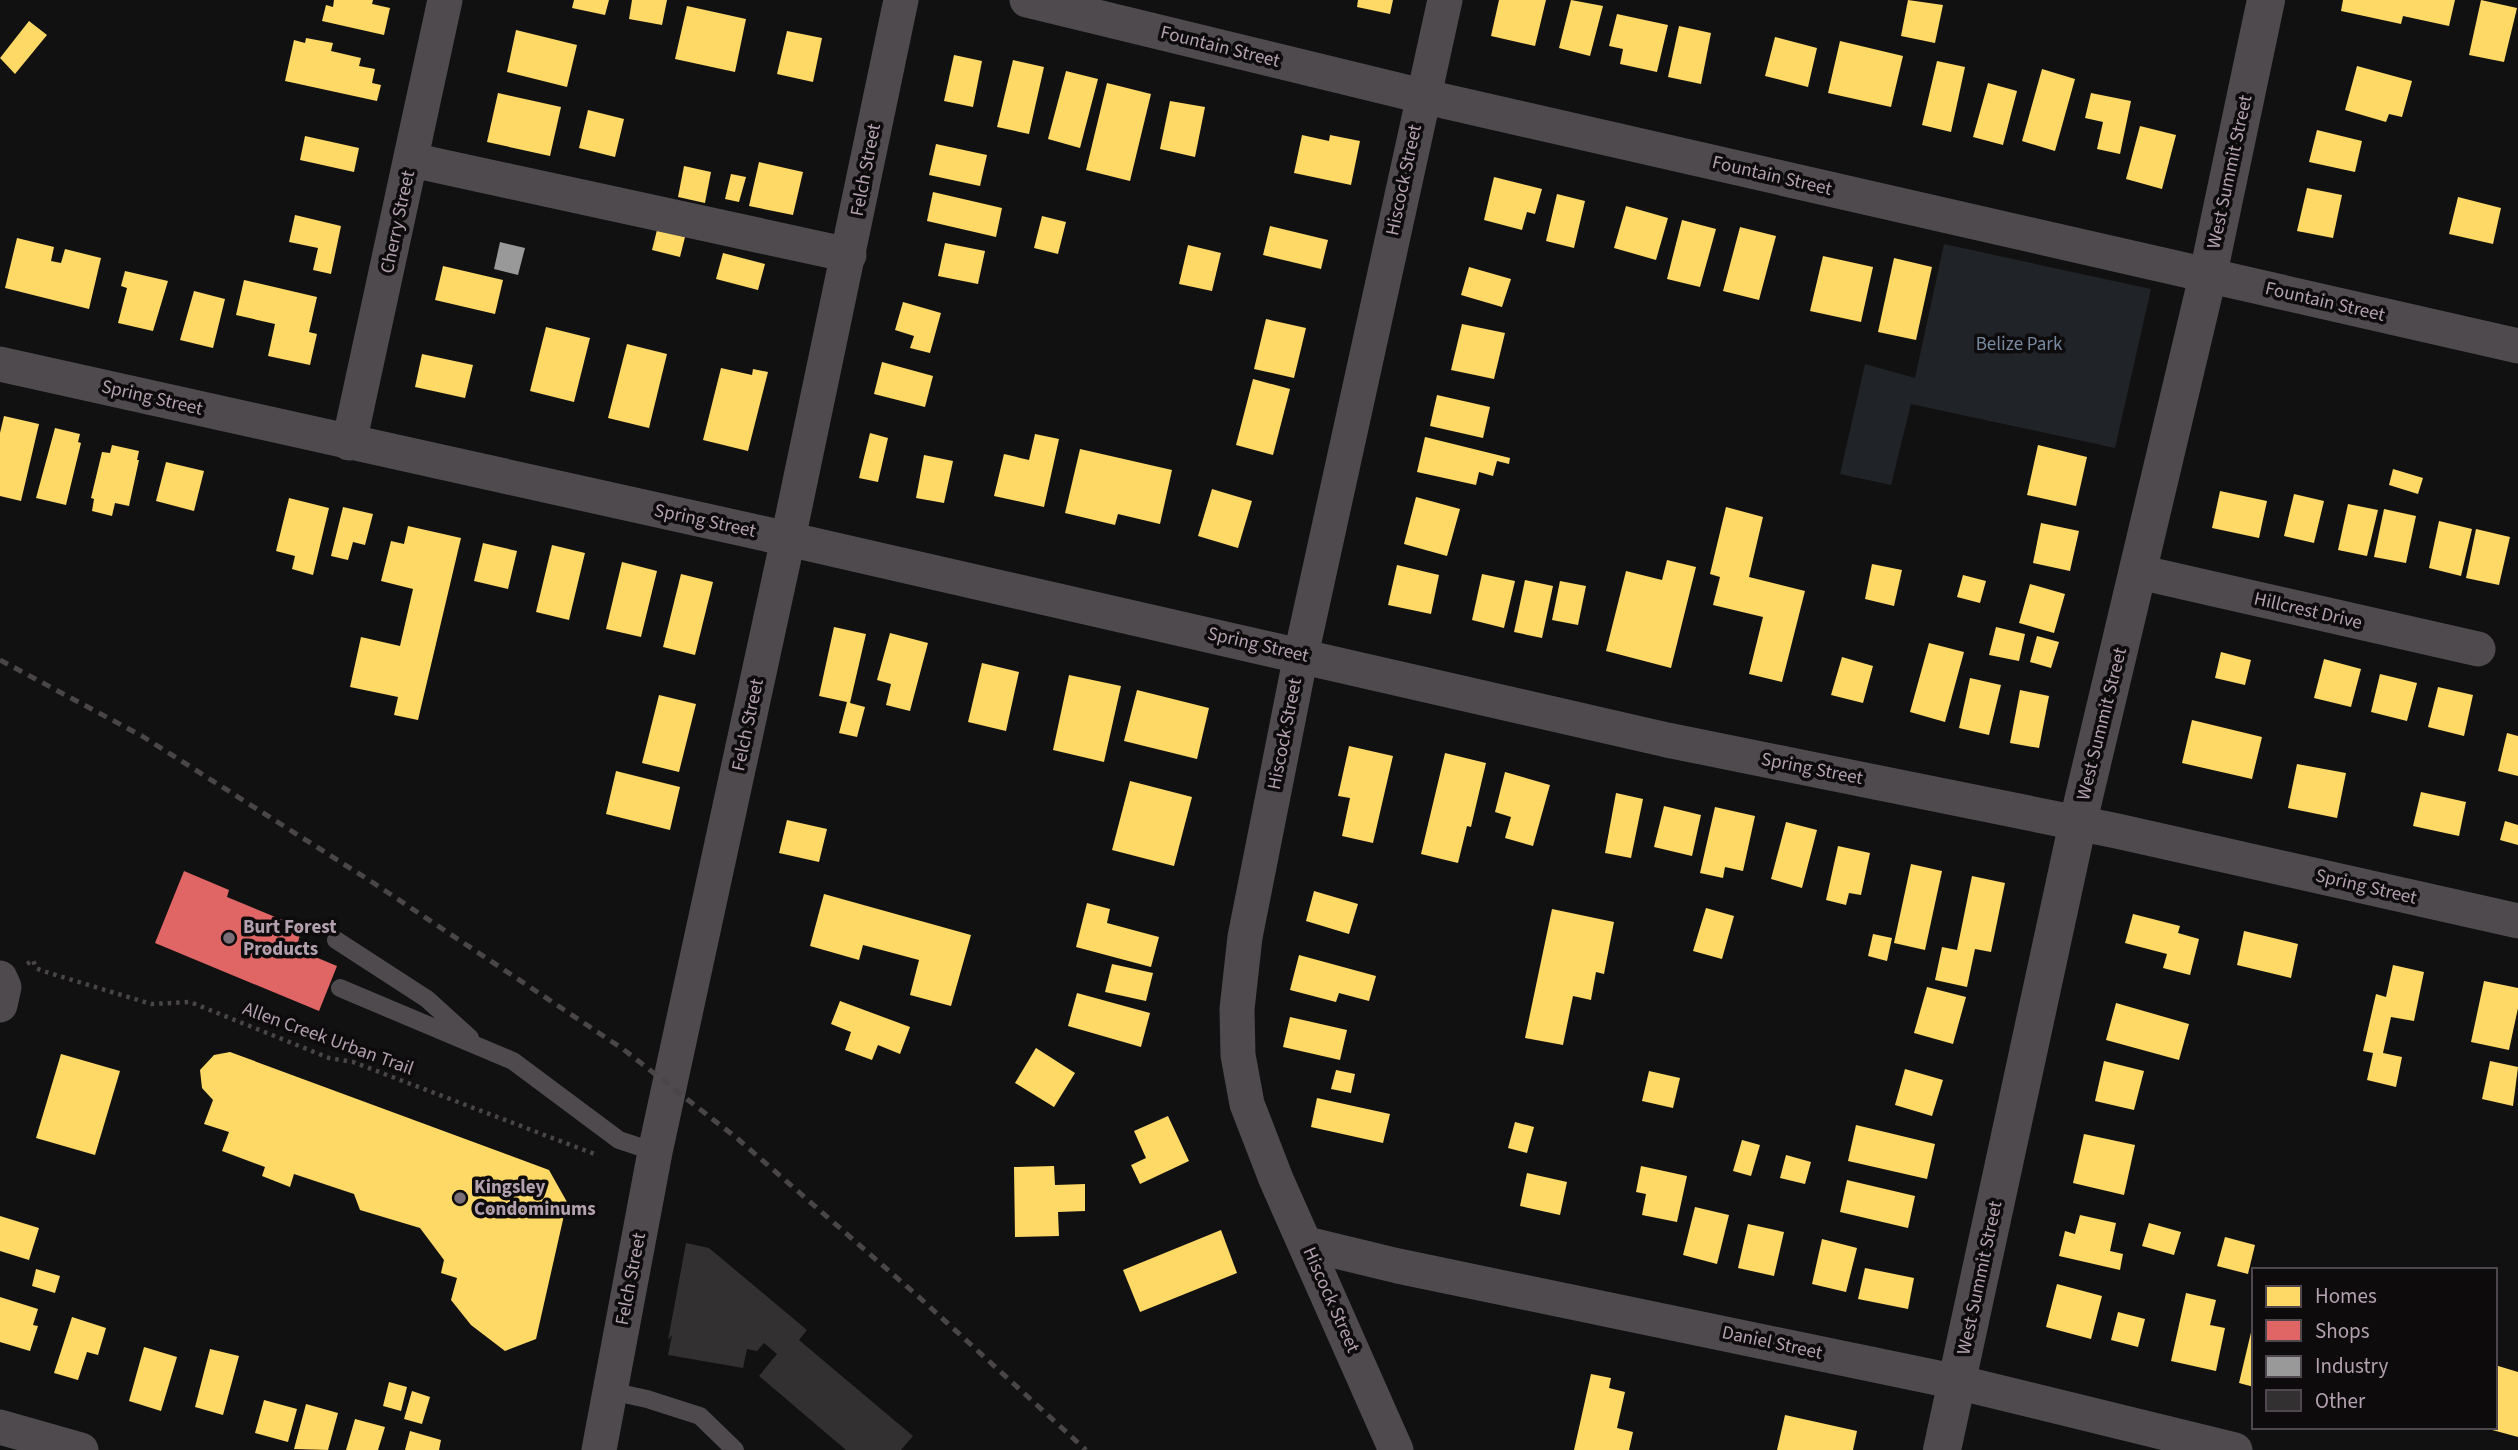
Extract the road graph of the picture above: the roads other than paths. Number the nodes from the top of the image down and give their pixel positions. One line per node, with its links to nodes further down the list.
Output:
1 (445, 0): 7 (street, Cherry Street)
2 (901, 0): 8 (street, Felch Street)
3 (1027, 0): 6 (street, Fountain Street)
4 (1445, 0): 6 (street, Hiscock Street)
5 (2266, 0): 9 (street, West Summit Street)
6 (1422, 96): 9 (street, Fountain Street); 16 (street, Hiscock Street)
7 (412, 160): 8 (street); 12 (street, Cherry Street)
8 (849, 255): 13 (street, Felch Street)
9 (2208, 275): 10 (street, Fountain Street); 14 (street, West Summit Street)
10 (2518, 346)
11 (0, 364): 12 (street, Spring Street)
12 (349, 443): 13 (street, Spring Street)
13 (788, 539): 16 (street, Spring Street); 22 (street, Felch Street)
14 (2139, 572): 15 (street, Hillcrest Drive); 17 (street, West Summit Street)
15 (2478, 649)
16 (1301, 655): 17 (street, Spring Street); 23 (street, Hiscock Street)
17 (2078, 822): 18 (street, Spring Street); 24 (street, West Summit Street)
18 (2518, 920)
19 (336, 940): 21 (lane)
20 (340, 988): 21 (lane)
21 (480, 1048): 22 (lane)
22 (654, 1152): 25 (street, Felch Street)
23 (1307, 1244): 24 (street, Daniel Street); 30 (street, Hiscock Street)
24 (1957, 1382): 31 (street, West Summit Street); 32 (street, Daniel Street)
25 (610, 1391): 28 (street, Felch Street); 29 (lane)
26 (0, 1427): 27 (street)
27 (81, 1450)
28 (599, 1450)
29 (735, 1450)
30 (1396, 1450)
31 (1942, 1450)
32 (2235, 1450)

